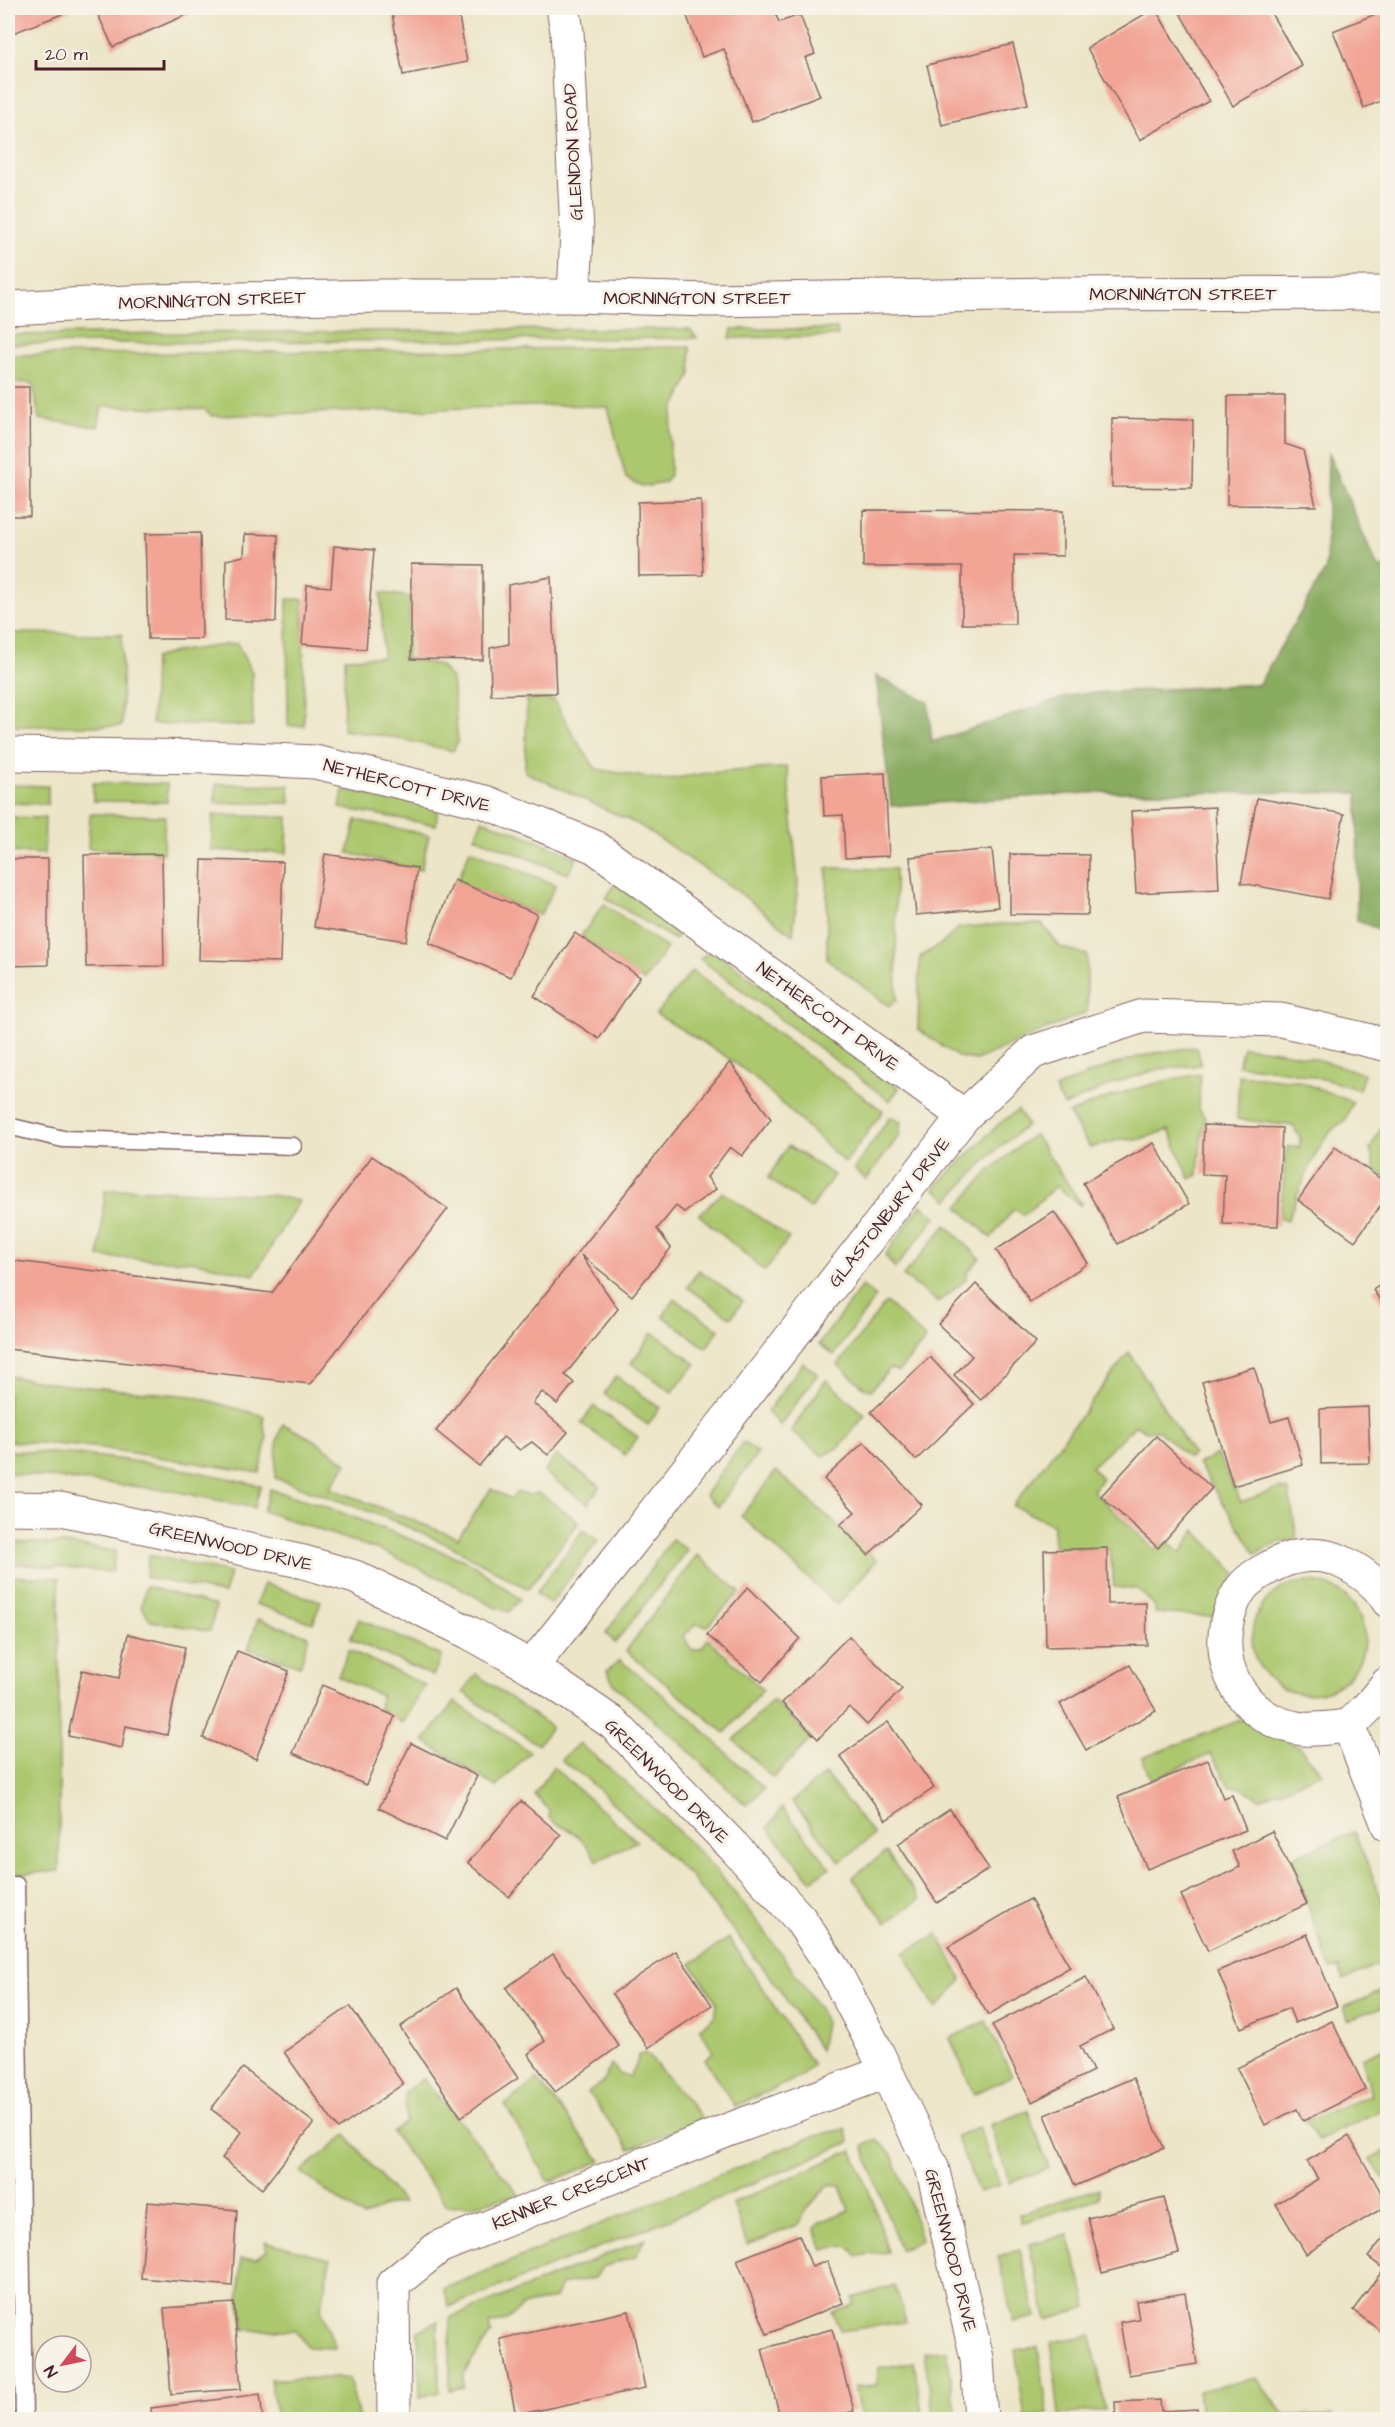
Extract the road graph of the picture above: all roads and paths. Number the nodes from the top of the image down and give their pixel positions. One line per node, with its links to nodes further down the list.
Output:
1 (563, 8): 3 (street, GLENDON ROAD)
2 (1388, 293): 3 (street, MORNINGTON STREET)
3 (574, 296): 4 (street, MORNINGTON STREET)
4 (8, 308)
5 (8, 754): 7 (street, NETHERCOTT DRIVE)
6 (1388, 1045): 7 (street, GLASTONBURY DRIVE)
7 (964, 1116): 12 (street, GLASTONBURY DRIVE)
8 (8, 1126): 9 (lane)
9 (292, 1146)
10 (8, 1508): 12 (street, GREENWOOD DRIVE)
11 (1388, 1601): 14 (street)
12 (531, 1667): 17 (street, GREENWOOD DRIVE)
13 (1388, 1683): 14 (street)
14 (1349, 1726): 15 (street)
15 (1388, 1825)
16 (16, 1885): 18 (lane)
17 (886, 2072): 20 (street, KENNER CRESCENT); 21 (street, GREENWOOD DRIVE)
18 (14, 2230): 19 (lane)
19 (24, 2420)
20 (394, 2420)
21 (981, 2420)

